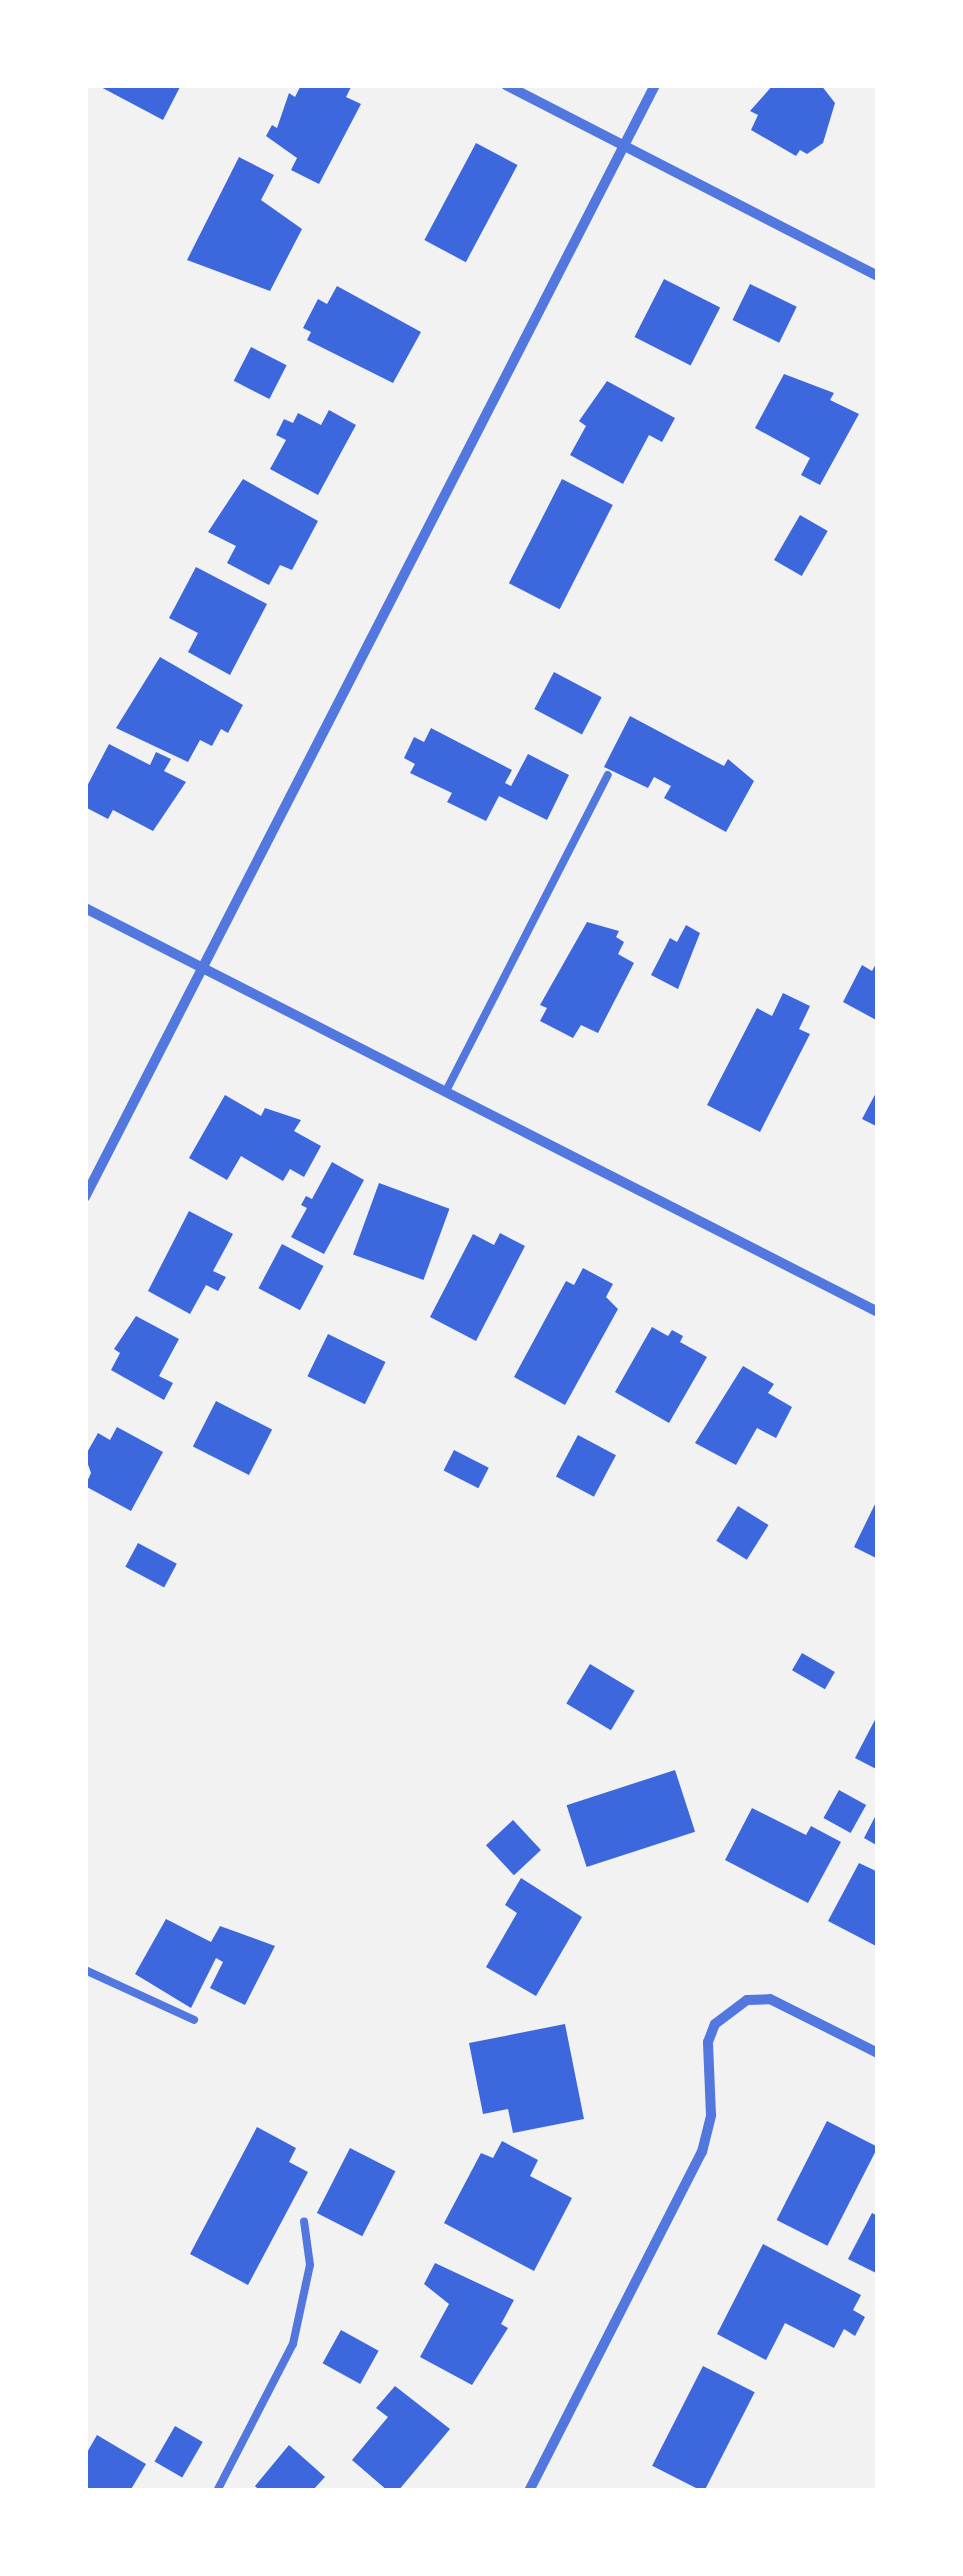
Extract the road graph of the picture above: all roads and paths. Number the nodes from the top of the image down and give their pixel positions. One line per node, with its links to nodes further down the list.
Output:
1 (506, 85): 3 (street)
2 (655, 85): 3 (street)
3 (624, 146): 4 (street); 7 (street)
4 (878, 276)
5 (608, 775): 8 (lane)
6 (85, 908): 7 (street)
7 (200, 966): 8 (street); 9 (street)
8 (446, 1092): 10 (street)
9 (85, 1197)
10 (878, 1312)
11 (85, 1970): 12 (lane)
12 (194, 2020)
13 (878, 2053): 16 (street)
14 (304, 2221): 15 (lane)
15 (217, 2491)
16 (529, 2491)

